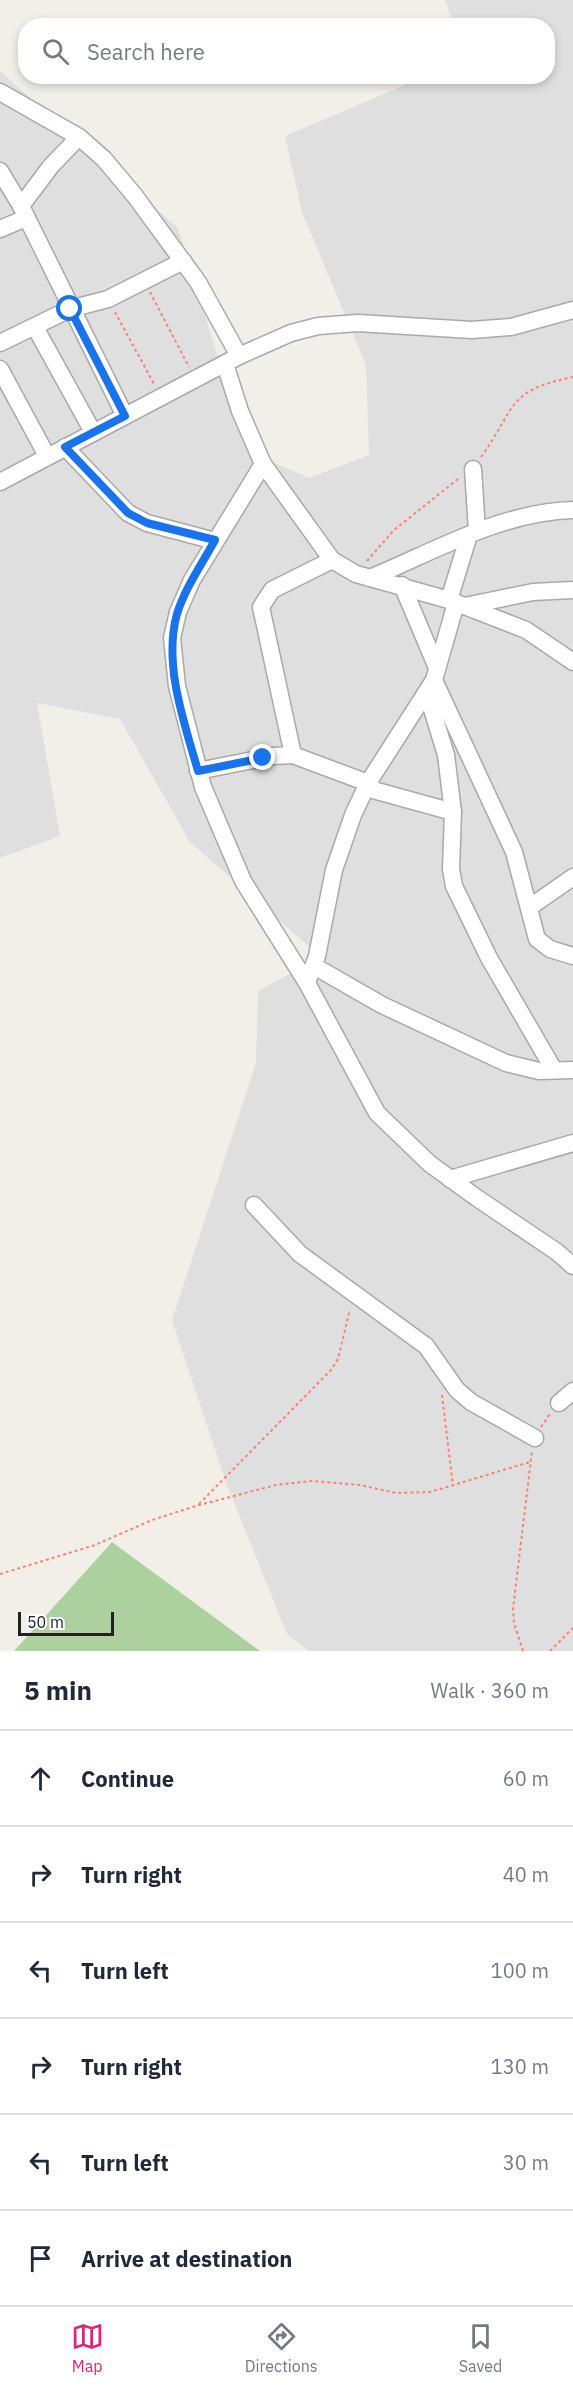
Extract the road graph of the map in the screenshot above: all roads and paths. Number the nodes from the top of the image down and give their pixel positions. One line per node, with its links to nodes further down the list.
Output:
1 (0, 92): 2 (street)
2 (79, 137): 4 (street); 6 (street)
3 (0, 171): 4 (street)
4 (24, 212): 5 (street); 9 (street)
5 (0, 229)
6 (183, 261): 7 (street); 13 (street)
7 (144, 282): 8 (street); 15 (path)
8 (108, 299): 9 (street); 16 (path)
9 (70, 309): 11 (street); 17 (street)
10 (573, 310): 13 (street)
11 (35, 327): 12 (street); 18 (street)
12 (0, 343)
13 (232, 360): 15 (street); 21 (street)
14 (0, 369): 20 (street)
15 (195, 379): 16 (street)
16 (161, 397): 17 (street)
17 (125, 416): 18 (street)
18 (93, 432): 19 (street)
19 (65, 447): 20 (street); 26 (street)
20 (47, 456): 23 (street)
21 (262, 464): 26 (street); 27 (street)
22 (473, 469): 25 (street)
23 (0, 482)
24 (573, 510): 25 (street)
25 (473, 533): 28 (street); 31 (street)
26 (215, 540): 35 (street)
27 (332, 560): 28 (street); 34 (street)
28 (370, 578): 29 (street)
29 (402, 585): 31 (street); 33 (street)
30 (573, 590): 31 (street)
31 (457, 603): 32 (street); 33 (street)
32 (573, 662)
33 (433, 680): 36 (street); 37 (street); 39 (street)
34 (293, 755): 35 (street); 36 (street)
35 (198, 771): 42 (street)
36 (367, 785): 37 (street); 41 (street)
37 (453, 812): 43 (street)
38 (573, 877): 39 (street)
39 (530, 907): 40 (street)
40 (573, 956)
41 (314, 966): 42 (street); 43 (street)
42 (307, 983): 46 (street)
43 (554, 1070): 44 (street)
44 (573, 1070)
45 (573, 1143): 46 (street)
46 (450, 1179): 48 (street)
47 (254, 1205): 49 (street)
48 (573, 1266)
49 (354, 1295): 53 (street); 56 (path)
50 (573, 1392): 52 (street)
51 (442, 1394): 55 (path)
52 (559, 1403): 53 (path)
53 (535, 1438): 54 (path)
54 (530, 1462): 55 (path); 59 (path)
55 (453, 1486): 56 (path)
56 (199, 1505): 57 (path)
57 (0, 1574)
58 (573, 1628): 60 (path)
59 (523, 1651)
60 (550, 1651)

